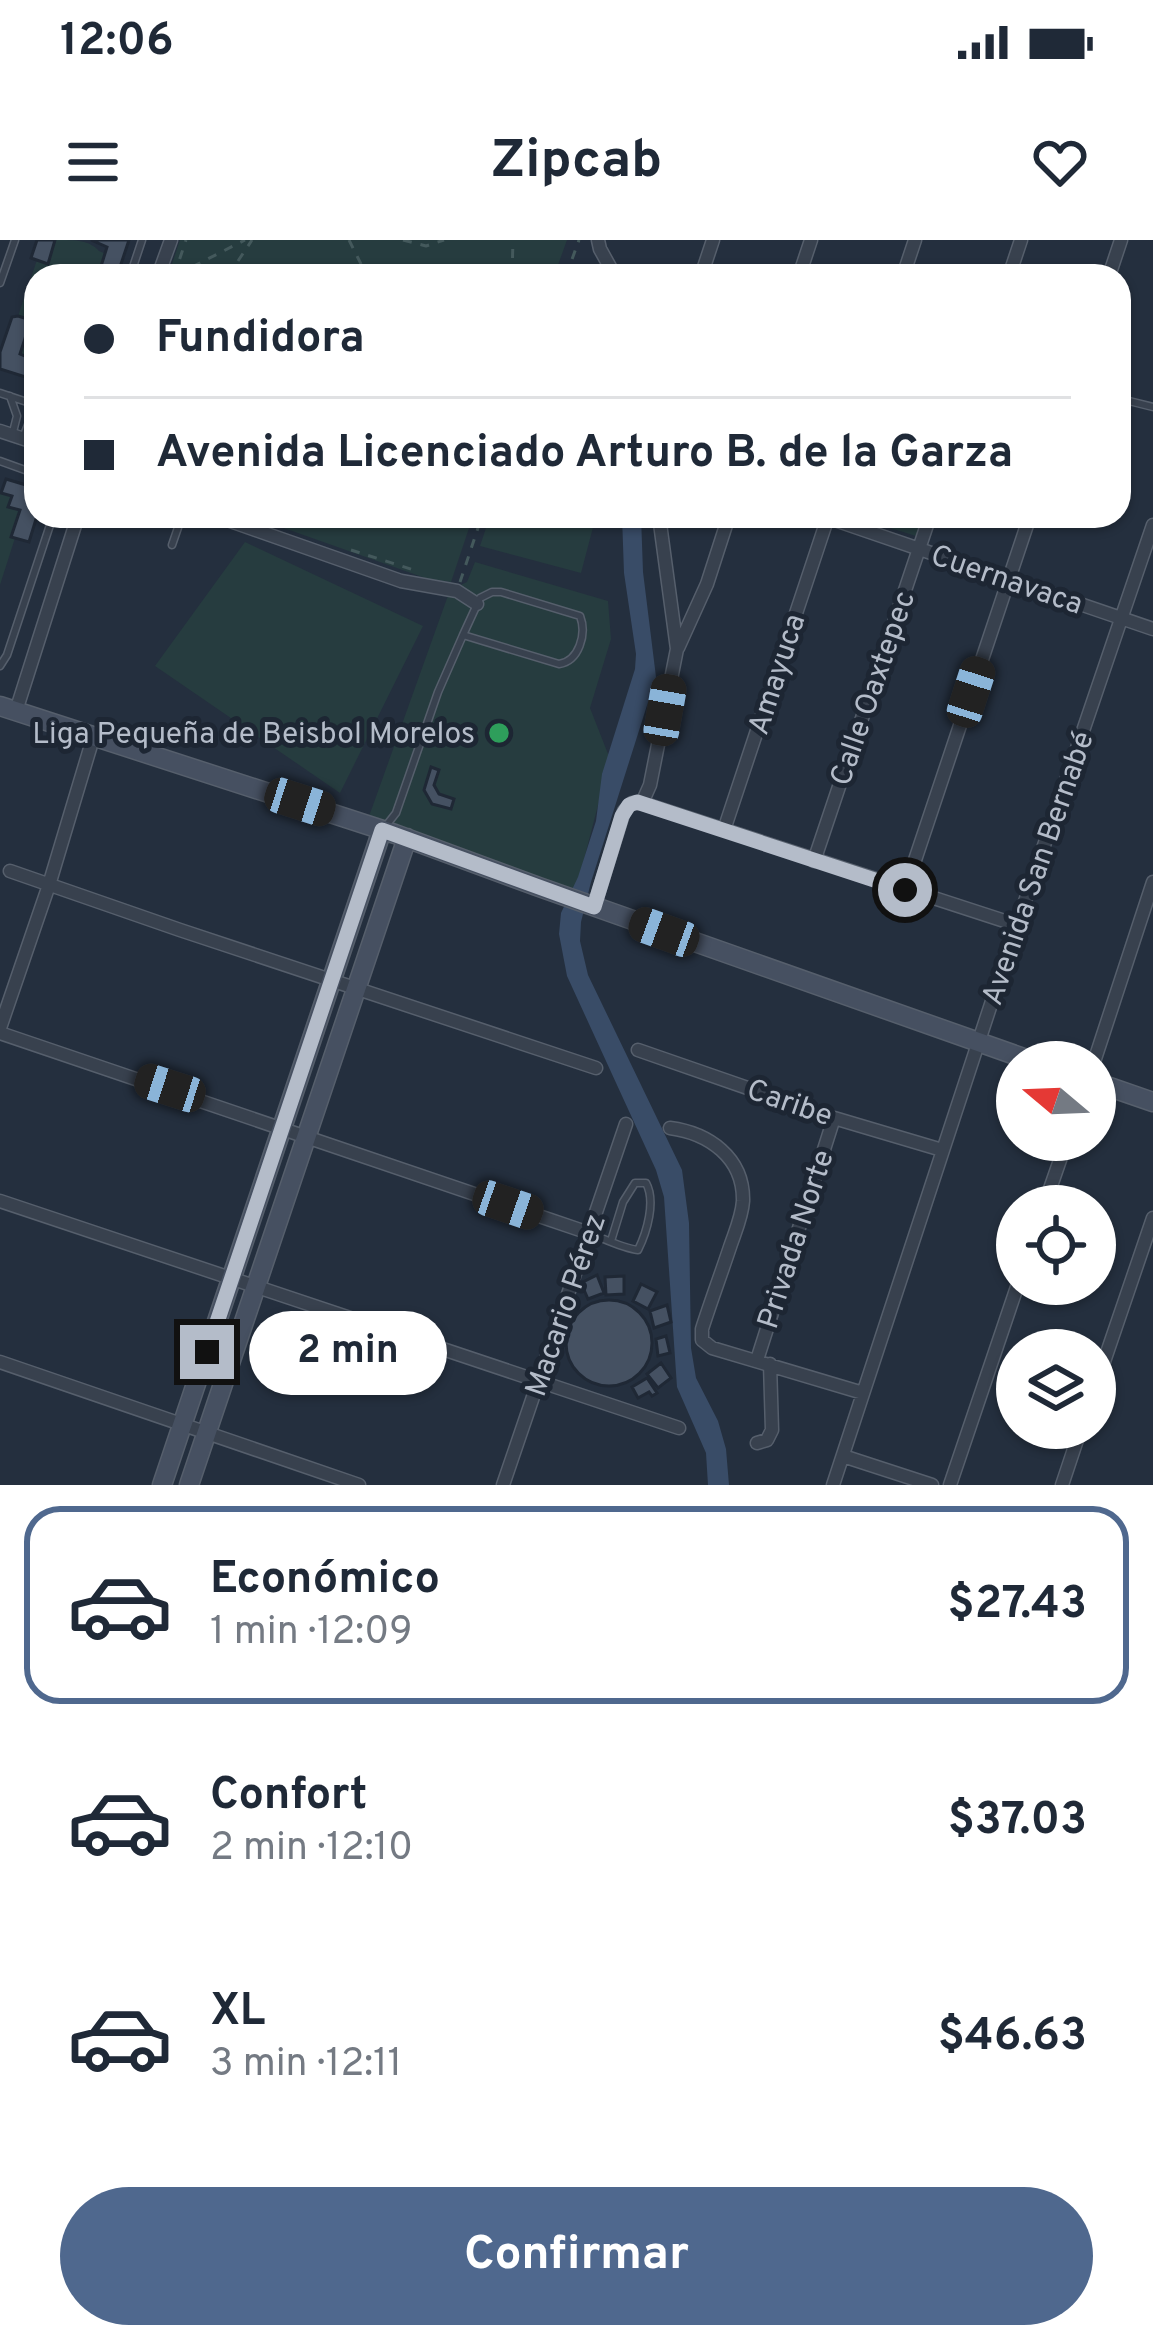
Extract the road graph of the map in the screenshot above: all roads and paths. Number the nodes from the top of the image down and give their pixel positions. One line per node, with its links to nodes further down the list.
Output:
1 (15, 240): 6 (lane)
2 (249, 240): 5 (path)
3 (403, 240): 4 (path)
4 (444, 240)
5 (199, 264)
6 (0, 283)
7 (0, 393): 8 (lane)
8 (10, 396): 9 (lane); 10 (lane)
9 (24, 404)
10 (18, 437)
11 (1153, 525): 30 (street, Avenida San Bernabé)
12 (49, 528): 34 (lane)
13 (74, 528): 35 (street)
14 (178, 528): 23 (lane)
15 (251, 528): 29 (street)
16 (478, 528): 28 (path)
17 (661, 528): 33 (street)
18 (725, 528): 33 (street)
19 (821, 528): 40 (street, Amayuca)
20 (857, 528): 24 (street, Cuernavaca)
21 (926, 528): 24 (street, Calle Oaxtepec)
22 (1026, 528): 27 (street)
23 (172, 545)
24 (919, 549): 27 (street, Cuernavaca); 42 (street, Calle Oaxtepec)
25 (351, 550): 26 (path)
26 (434, 576)
27 (1009, 580): 30 (street, Cuernavaca); 46 (street)
28 (455, 583)
29 (477, 604): 32 (lane); 32 (lane)
30 (1122, 618): 31 (street, Cuernavaca); 48 (street, Avenida San Bernabé)
31 (1153, 629)
32 (463, 635): 38 (lane)
33 (677, 650): 37 (street)
34 (0, 665)
35 (8, 708): 36 (street)
36 (94, 735): 39 (street); 45 (street)
37 (642, 803): 40 (street); 47 (street)
38 (396, 813): 39 (lane); 41 (lane)
39 (382, 830): 41 (street); 49 (street)
40 (724, 830): 42 (street)
41 (407, 838): 47 (street); 50 (street)
42 (814, 861): 46 (street)
43 (10, 871): 45 (street)
44 (1153, 882): 52 (street)
45 (49, 884): 49 (street); 51 (street)
46 (905, 890): 48 (street)
47 (592, 906): 53 (street)
48 (1017, 925): 53 (street, Avenida San Bernabé)
49 (331, 980): 50 (street); 61 (street)
50 (357, 988): 56 (street); 63 (street)
51 (0, 1030): 61 (street)
52 (1101, 1041)
53 (978, 1043): 54 (street); 64 (street, Avenida San Bernabé)
54 (996, 1049)
55 (638, 1050): 59 (street, Caribe)
56 (596, 1068)
57 (1116, 1089): 58 (street)
58 (1153, 1102)
59 (834, 1118): 64 (street, Caribe); 74 (street, Privada Norte)
60 (626, 1124): 67 (street, Macario Pérez)
61 (281, 1126): 63 (street); 69 (street)
62 (670, 1128): 74 (street)
63 (307, 1135): 67 (street); 70 (street)
64 (942, 1150): 76 (street, Avenida San Bernabé)
65 (0, 1201): 69 (street)
66 (1153, 1218): 72 (street)
67 (589, 1233): 68 (lane); 75 (street, Macario Pérez)
68 (610, 1241): 68 (lane)
69 (231, 1278): 70 (street); 77 (street)
70 (255, 1286): 75 (street); 79 (street)
71 (1011, 1305): 89 (street)
72 (1115, 1329)
73 (0, 1362): 77 (street)
74 (764, 1362): 76 (street); 80 (street, Privada Norte)
75 (539, 1383): 78 (street); 86 (street, Macario Pérez)
76 (863, 1394): 82 (street, Avenida San Bernabé)
77 (183, 1425): 79 (street); 83 (street)
78 (679, 1428)
79 (206, 1432): 84 (street); 85 (street)
80 (757, 1443)
81 (1075, 1449): 90 (street)
82 (842, 1456): 87 (street, Avenida San Bernabé); 88 (street)
83 (162, 1485)
84 (189, 1485)
85 (359, 1485)
86 (503, 1485)
87 (833, 1485)
88 (932, 1485)
89 (950, 1485)
90 (1062, 1485)

